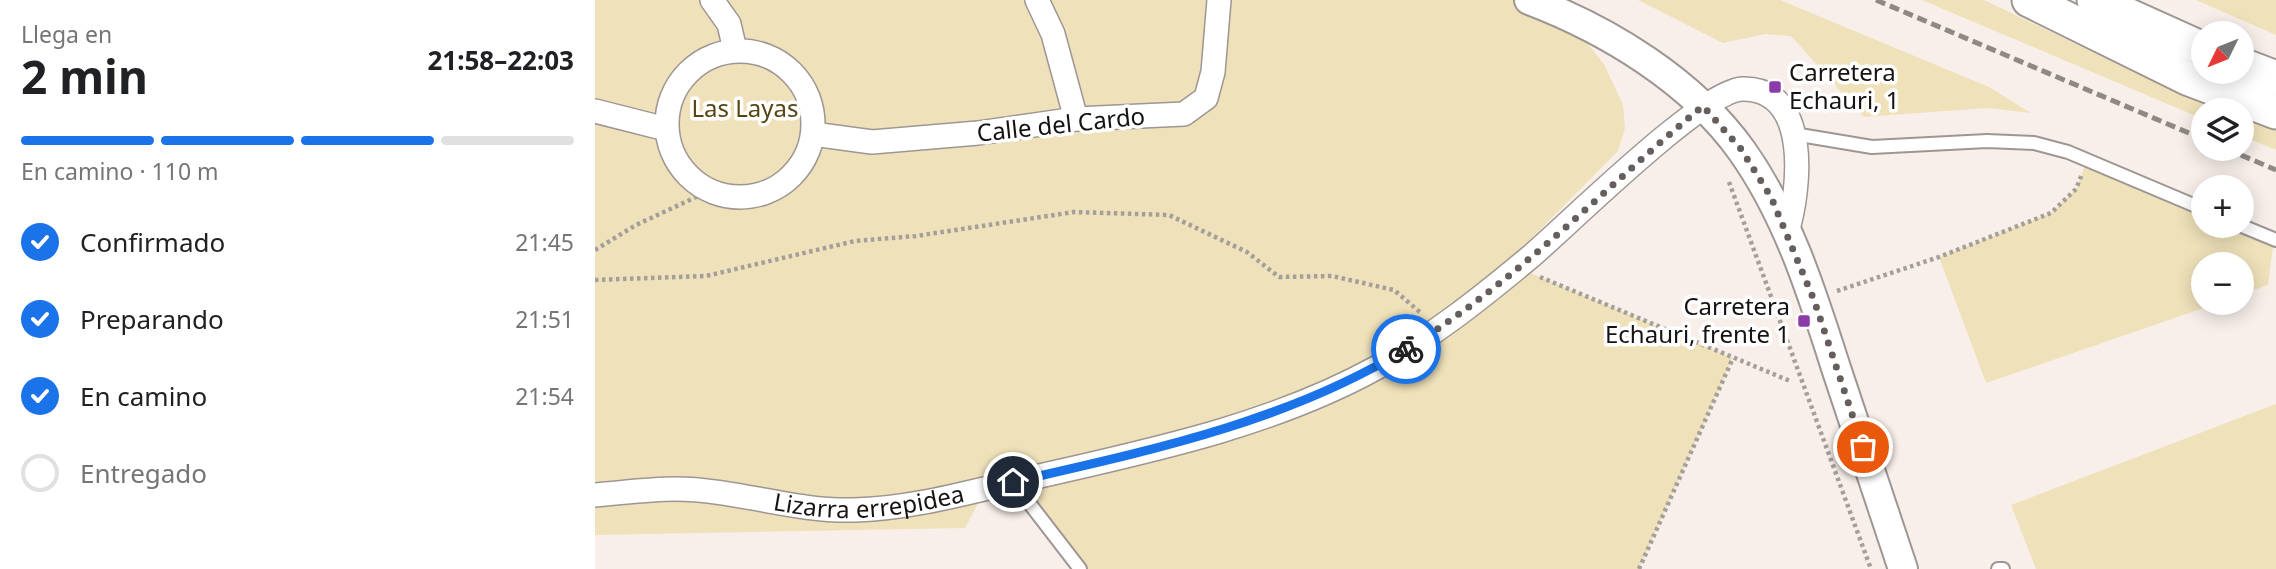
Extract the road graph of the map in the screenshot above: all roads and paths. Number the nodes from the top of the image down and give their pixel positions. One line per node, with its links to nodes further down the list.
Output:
1 (712, 0): 8 (street)
2 (1037, 0): 14 (street)
3 (1219, 0): 14 (street, Calle del Cardo)
4 (1529, 0): 11 (street)
5 (2029, 0): 13 (main road)
6 (2094, 0): 7 (main road)
7 (2191, 43)
8 (734, 50): 15 (street); 16 (street)
9 (2254, 70): 10 (main road)
10 (2276, 78)
11 (1703, 106): 17 (street, Lizarra errepidea); 23 (street); 29 (street, Lizarra errepidea)
12 (595, 111): 15 (street)
13 (2276, 112)
14 (1076, 119): 16 (street, Calle del Cardo)
15 (666, 130): 20 (street)
16 (813, 134): 20 (street)
17 (1794, 134): 18 (lane); 23 (street, Lizarra errepidea)
18 (2087, 161): 21 (lane); 28 (path)
19 (1728, 179): 36 (path)
20 (709, 191): 25 (path)
21 (2191, 204)
22 (2254, 231): 24 (lane)
23 (1787, 232): 28 (street)
24 (2276, 240)
25 (595, 250)
26 (1533, 274): 30 (path)
27 (595, 281): 29 (path)
28 (1814, 300): 37 (street)
29 (1441, 329): 32 (street, Lizarra errepidea)
30 (1733, 358): 31 (path); 35 (path)
31 (1790, 380)
32 (1013, 482): 33 (street, Lizarra errepidea); 34 (lane)
33 (595, 495)
34 (1080, 569)
35 (1639, 569)
36 (1871, 569)
37 (1903, 569)

